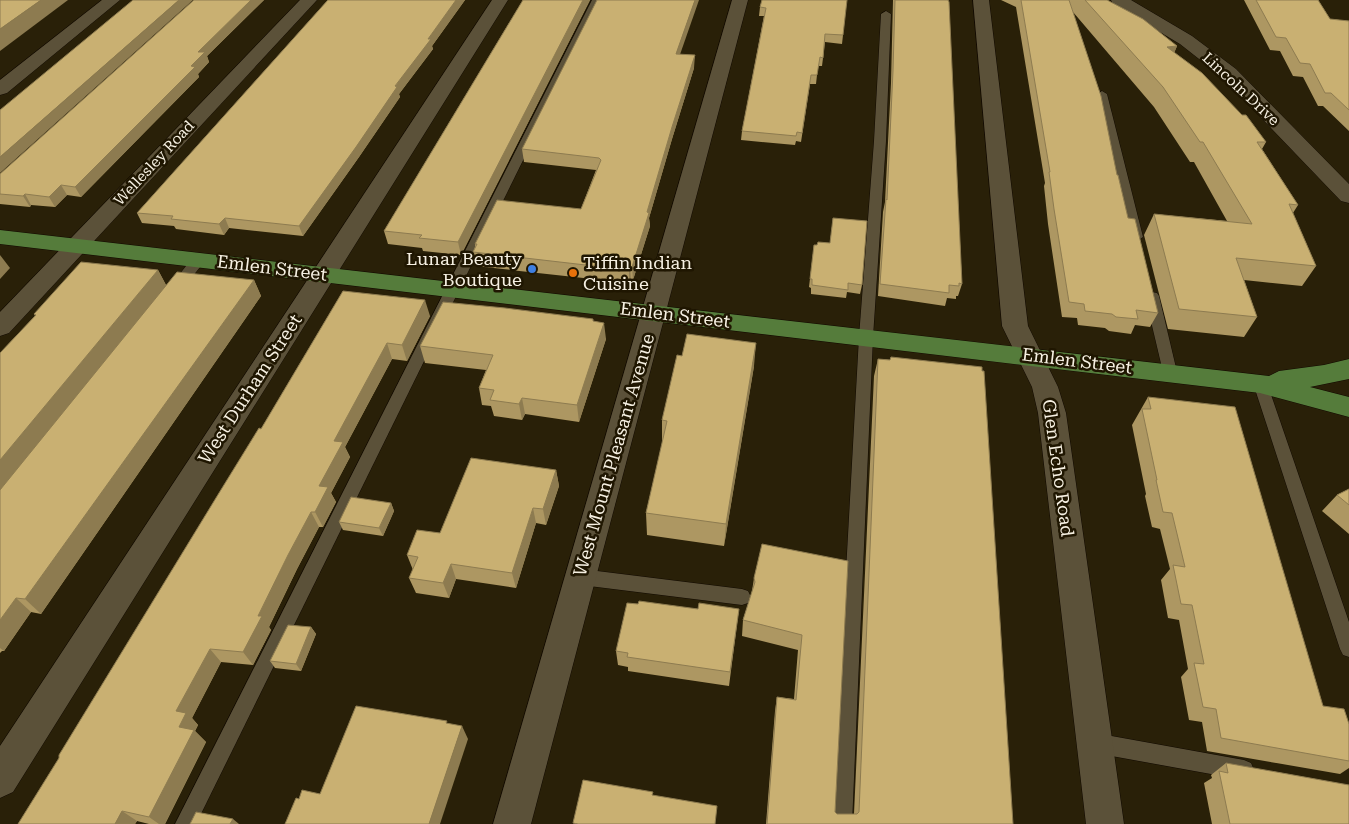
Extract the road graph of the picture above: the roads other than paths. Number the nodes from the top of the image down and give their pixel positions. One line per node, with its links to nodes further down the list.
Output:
1 (112, 0): 9 (street)
2 (309, 0): 13 (street, Wellesley Road)
3 (500, 0): 16 (street, West Durham Street)
4 (597, 0): 18 (lane)
5 (740, 0): 20 (street, West Mount Pleasant Avenue)
6 (981, 0): 23 (street, Glen Echo Road)
7 (1119, 0): 11 (street, Lincoln Drive)
8 (886, 14): 22 (lane)
9 (0, 89)
10 (1102, 94): 14 (lane)
11 (1348, 196)
12 (0, 237): 13 (main road, Emlen Street)
13 (77, 245): 15 (main road, Emlen Street); 21 (street, Wellesley Road)
14 (1140, 246)
15 (199, 259): 16 (main road, Emlen Street); 19 (lane)
16 (323, 274): 18 (main road, Emlen Street); 33 (street, West Durham Street)
17 (1149, 284): 25 (lane)
18 (453, 289): 20 (main road, Emlen Street); 34 (lane)
19 (170, 295)
20 (654, 312): 22 (main road, Emlen Street); 28 (street, West Mount Pleasant Avenue)
21 (0, 327)
22 (866, 337): 23 (main road, Emlen Street); 36 (lane)
23 (1028, 356): 25 (main road, Emlen Street); 31 (street, Glen Echo Road)
24 (1349, 370): 26 (main road, Emlen Street)
25 (1170, 372): 26 (main road, Emlen Street)
26 (1260, 382): 27 (main road, Emlen Street); 30 (lane)
27 (1349, 407)
28 (580, 577): 29 (lane); 35 (street, West Mount Pleasant Avenue)
29 (742, 597)
30 (1349, 649)
31 (1095, 743): 32 (lane); 37 (street, Glen Echo Road)
32 (1262, 773)
33 (0, 778)
34 (186, 824)
35 (512, 824)
36 (842, 824)
37 (1105, 824)

